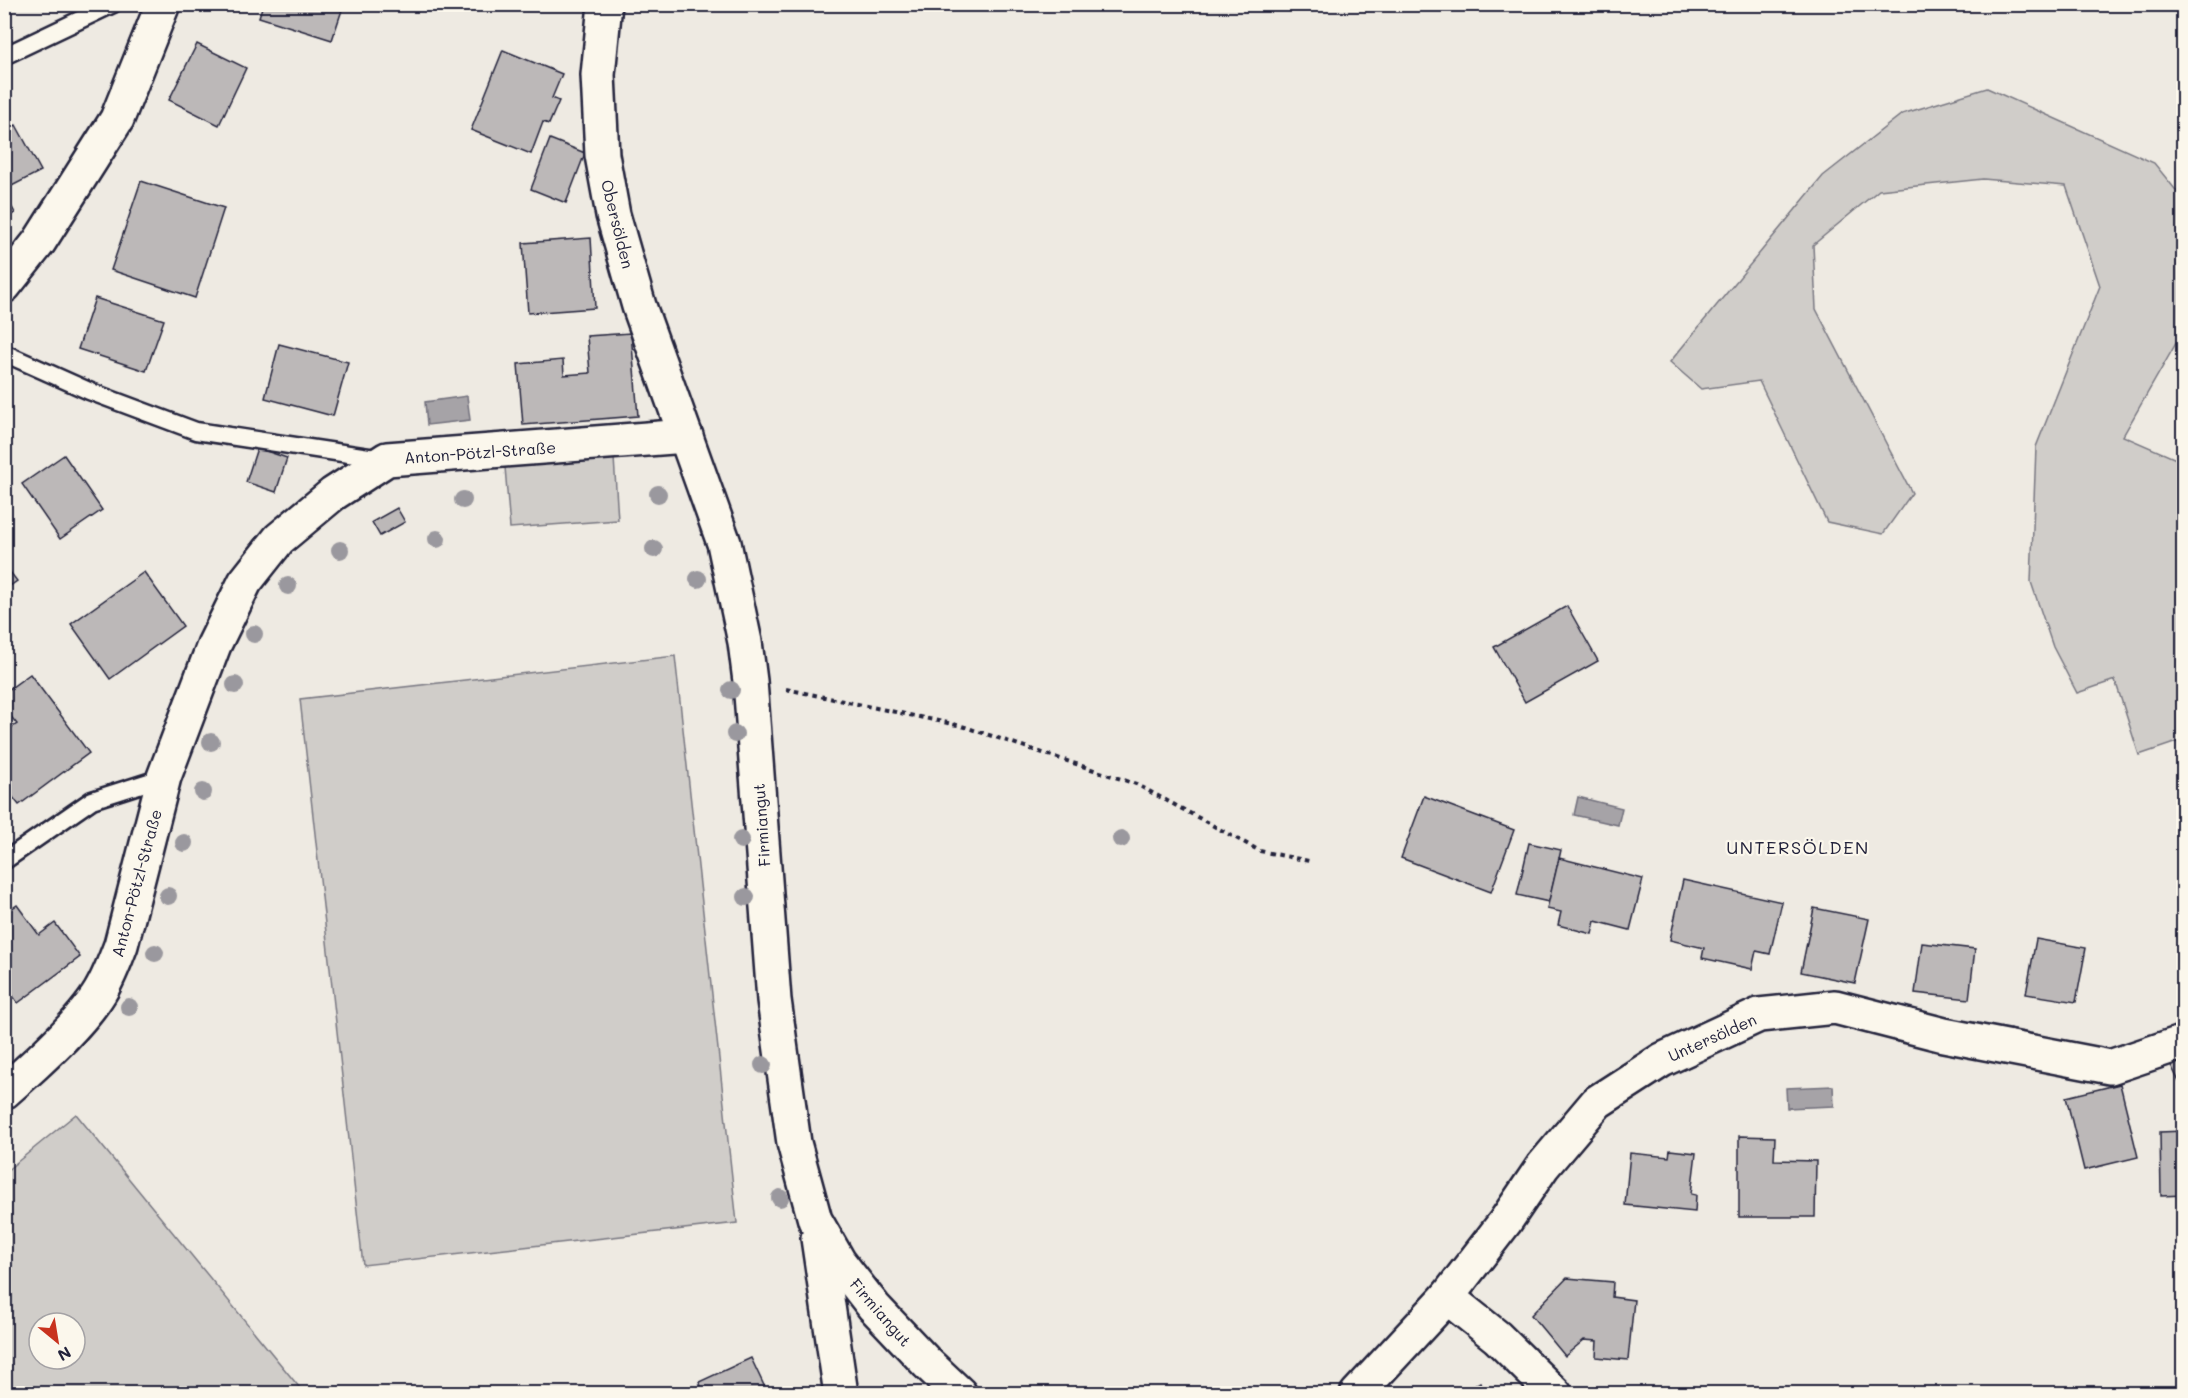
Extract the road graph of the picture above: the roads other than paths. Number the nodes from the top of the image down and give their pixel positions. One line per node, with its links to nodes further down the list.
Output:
1 (113, 4): 4 (lane)
2 (163, 4): 5 (street)
3 (605, 4): 7 (street, Obersölden)
4 (4, 56)
5 (4, 286)
6 (4, 353): 8 (lane)
7 (686, 436): 8 (street, Anton-Pötzl-Straße); 13 (street, Firmiangut)
8 (387, 459): 9 (street, Anton-Pötzl-Straße)
9 (164, 777): 10 (lane, Anton-Pötzl-Straße); 12 (street, Anton-Pötzl-Straße)
10 (4, 861)
11 (2184, 1042): 14 (street, Untersölden)
12 (4, 1092)
13 (815, 1220): 15 (street, Firmiangut); 16 (street, Firmiangut)
14 (1447, 1297): 17 (street, Untersölden); 18 (street)
15 (841, 1394)
16 (960, 1394)
17 (1357, 1394)
18 (1555, 1394)

